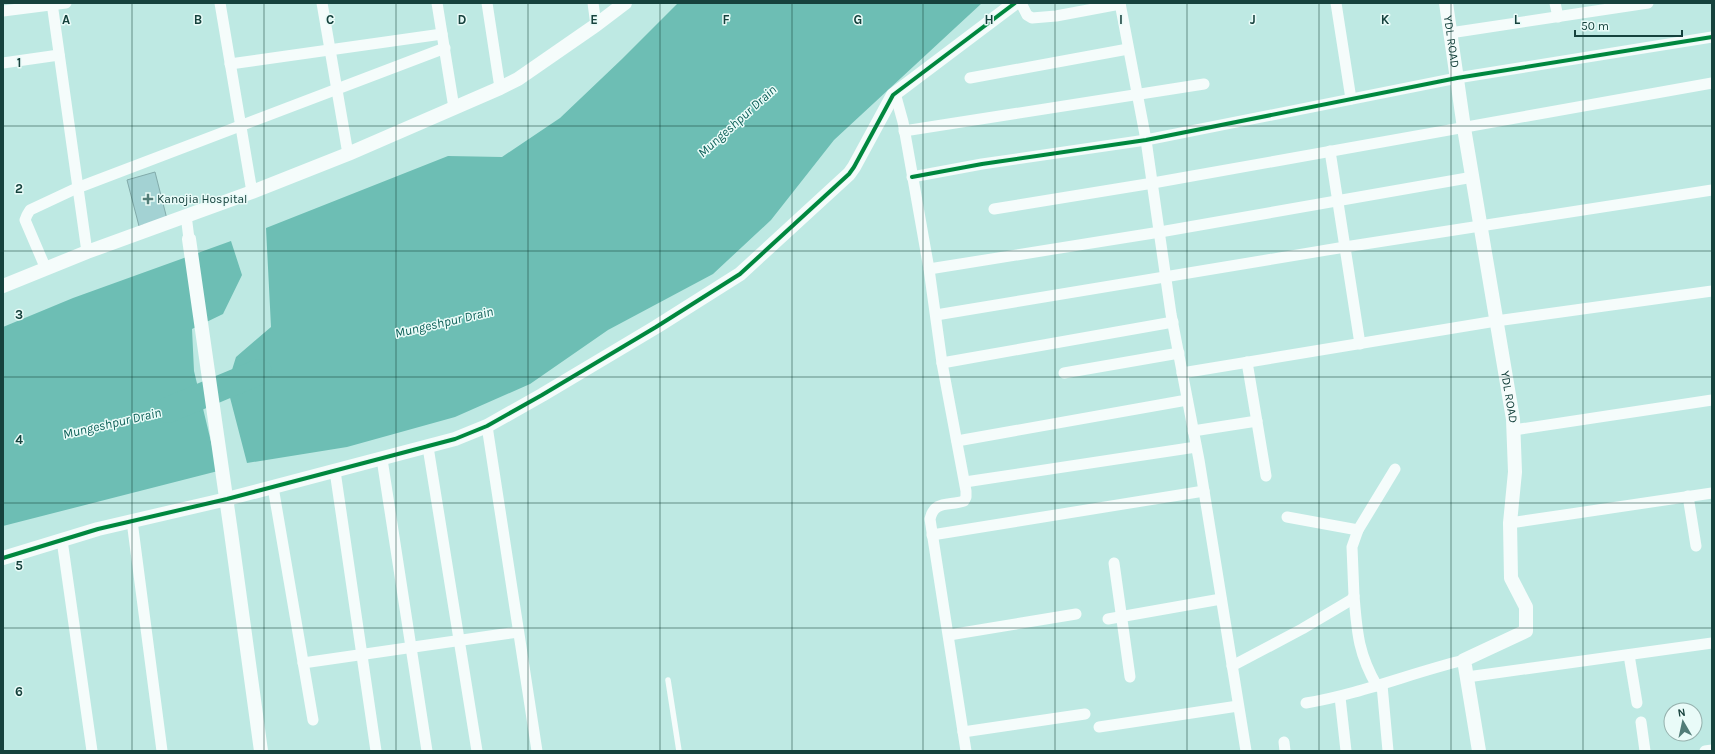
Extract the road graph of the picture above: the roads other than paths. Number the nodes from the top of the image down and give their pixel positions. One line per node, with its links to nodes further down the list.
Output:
1 (66, 3): 15 (street)
2 (220, 3): 27 (street)
3 (322, 3): 24 (street)
4 (437, 3): 20 (street)
5 (487, 3): 32 (street)
6 (593, 3): 18 (street)
7 (625, 3): 18 (street)
8 (1015, 3): 34 (street)
9 (1021, 3): 10 (street)
10 (1120, 3): 23 (street)
11 (1336, 3): 36 (street)
12 (1446, 3): 19 (street, YDL ROAD)
13 (1555, 3): 17 (street)
14 (1648, 3): 17 (street)
15 (52, 4): 16 (street); 25 (street)
16 (3, 12)
17 (1558, 17): 19 (street)
18 (596, 25): 32 (street)
19 (1450, 33): 29 (street, YDL ROAD)
20 (442, 34): 22 (street); 24 (street)
21 (1712, 37): 29 (street)
22 (444, 48): 33 (street); 37 (street)
23 (1128, 49): 28 (street); 35 (street)
24 (329, 50): 27 (street); 33 (street)
25 (59, 55): 26 (street); 47 (street)
26 (3, 63)
27 (230, 64): 38 (street)
28 (970, 78)
29 (1457, 78): 36 (street); 39 (street, YDL ROAD)
30 (1712, 83): 39 (street)
31 (1204, 84): 35 (street)
32 (500, 88): 37 (street)
33 (335, 90): 38 (street); 43 (street)
34 (895, 93): 40 (street); 75 (street)
35 (1136, 94): 40 (street); 41 (street)
36 (1351, 99): 41 (street)
37 (454, 108): 43 (street)
38 (240, 125): 47 (street); 49 (street)
39 (1464, 128): 42 (street); 45 (street, YDL ROAD)
40 (904, 131): 44 (street)
41 (1146, 140): 44 (street); 46 (street)
42 (1330, 152): 46 (street); 50 (street)
43 (348, 154): 49 (street)
44 (912, 177): 59 (street)
45 (1473, 178): 50 (street); 53 (street, YDL ROAD)
46 (1153, 183): 51 (street); 54 (street)
47 (77, 188): 57 (street); 58 (street)
48 (1712, 190): 53 (street)
49 (252, 192): 52 (street)
50 (1339, 201): 54 (street); 56 (street)
51 (994, 209)
52 (186, 215): 55 (street); 57 (street)
53 (1481, 225): 56 (street); 64 (street, YDL ROAD)
54 (1160, 232): 59 (street); 60 (street)
55 (189, 239): 90 (street)
56 (1345, 247): 60 (street); 66 (street)
57 (87, 252): 58 (street)
58 (46, 268): 61 (street)
59 (929, 269): 63 (street)
60 (1166, 276): 63 (street); 65 (street)
61 (3, 286)
62 (1712, 291): 64 (street)
63 (936, 315): 69 (street)
64 (1496, 321): 66 (street); 76 (street, YDL ROAD)
65 (1173, 322): 67 (street); 69 (street)
66 (1360, 344): 68 (street)
67 (1179, 353): 70 (street); 71 (street)
68 (1247, 362): 71 (street); 74 (street)
69 (942, 363): 78 (street)
70 (1064, 372)
71 (1182, 373): 72 (street)
72 (1188, 400): 77 (street); 78 (street)
73 (1712, 400): 76 (street)
74 (1257, 421): 77 (street); 84 (street)
75 (486, 426): 79 (street); 105 (street)
76 (1514, 430): 93 (street, YDL ROAD)
77 (1193, 431): 80 (street)
78 (957, 441): 85 (street)
79 (428, 447): 81 (street); 107 (street)
80 (1196, 447): 85 (street); 87 (street)
81 (382, 459): 83 (street); 109 (street)
82 (1395, 469): 94 (street)
83 (335, 471): 86 (street); 110 (street)
84 (1266, 476)
85 (965, 482): 95 (street)
86 (273, 487): 90 (street); 113 (street)
87 (1204, 491): 95 (street); 101 (street)
88 (1712, 493): 89 (street)
89 (1688, 496): 93 (street); 97 (street)
90 (227, 499): 92 (street); 131 (street)
91 (1287, 517): 94 (street)
92 (132, 521): 96 (street); 130 (street)
93 (1510, 523): 112 (street, YDL ROAD)
94 (1358, 530): 100 (street)
95 (932, 535): 106 (street)
96 (62, 540): 98 (street); 129 (street)
97 (1696, 546)
98 (3, 558)
99 (1114, 563): 103 (street)
100 (1354, 596): 114 (street); 118 (street)
101 (1221, 600): 103 (street); 114 (street)
102 (1076, 614): 106 (street)
103 (1122, 617): 104 (street); 115 (street)
104 (1108, 620)
105 (518, 632): 107 (street); 135 (street)
106 (949, 635): 127 (street)
107 (459, 641): 109 (street); 134 (street)
108 (1712, 643): 111 (street)
109 (411, 648): 110 (street); 133 (street)
110 (361, 655): 113 (street); 132 (street)
111 (1629, 655): 116 (street); 121 (street)
112 (1464, 660): 116 (street); 118 (street)
113 (304, 663): 124 (street)
114 (1232, 666): 122 (street)
115 (1130, 677)
116 (1467, 677): 141 (street)
117 (668, 680): 136 (lane)
118 (1379, 685): 119 (street); 140 (street)
119 (1340, 696): 120 (street); 139 (street)
120 (1306, 703)
121 (1637, 703)
122 (1238, 706): 126 (street); 138 (street)
123 (1085, 714): 127 (street)
124 (313, 720)
125 (1641, 722): 142 (street)
126 (1099, 727)
127 (963, 732): 137 (street)
128 (1712, 750): 143 (street)
129 (92, 751)
130 (162, 751)
131 (261, 751)
132 (376, 751)
133 (427, 751)
134 (476, 751)
135 (537, 751)
136 (679, 751)
137 (966, 751)
138 (1246, 751)
139 (1346, 751)
140 (1388, 751)
141 (1479, 751)
142 (1646, 751)
143 (1705, 751)

